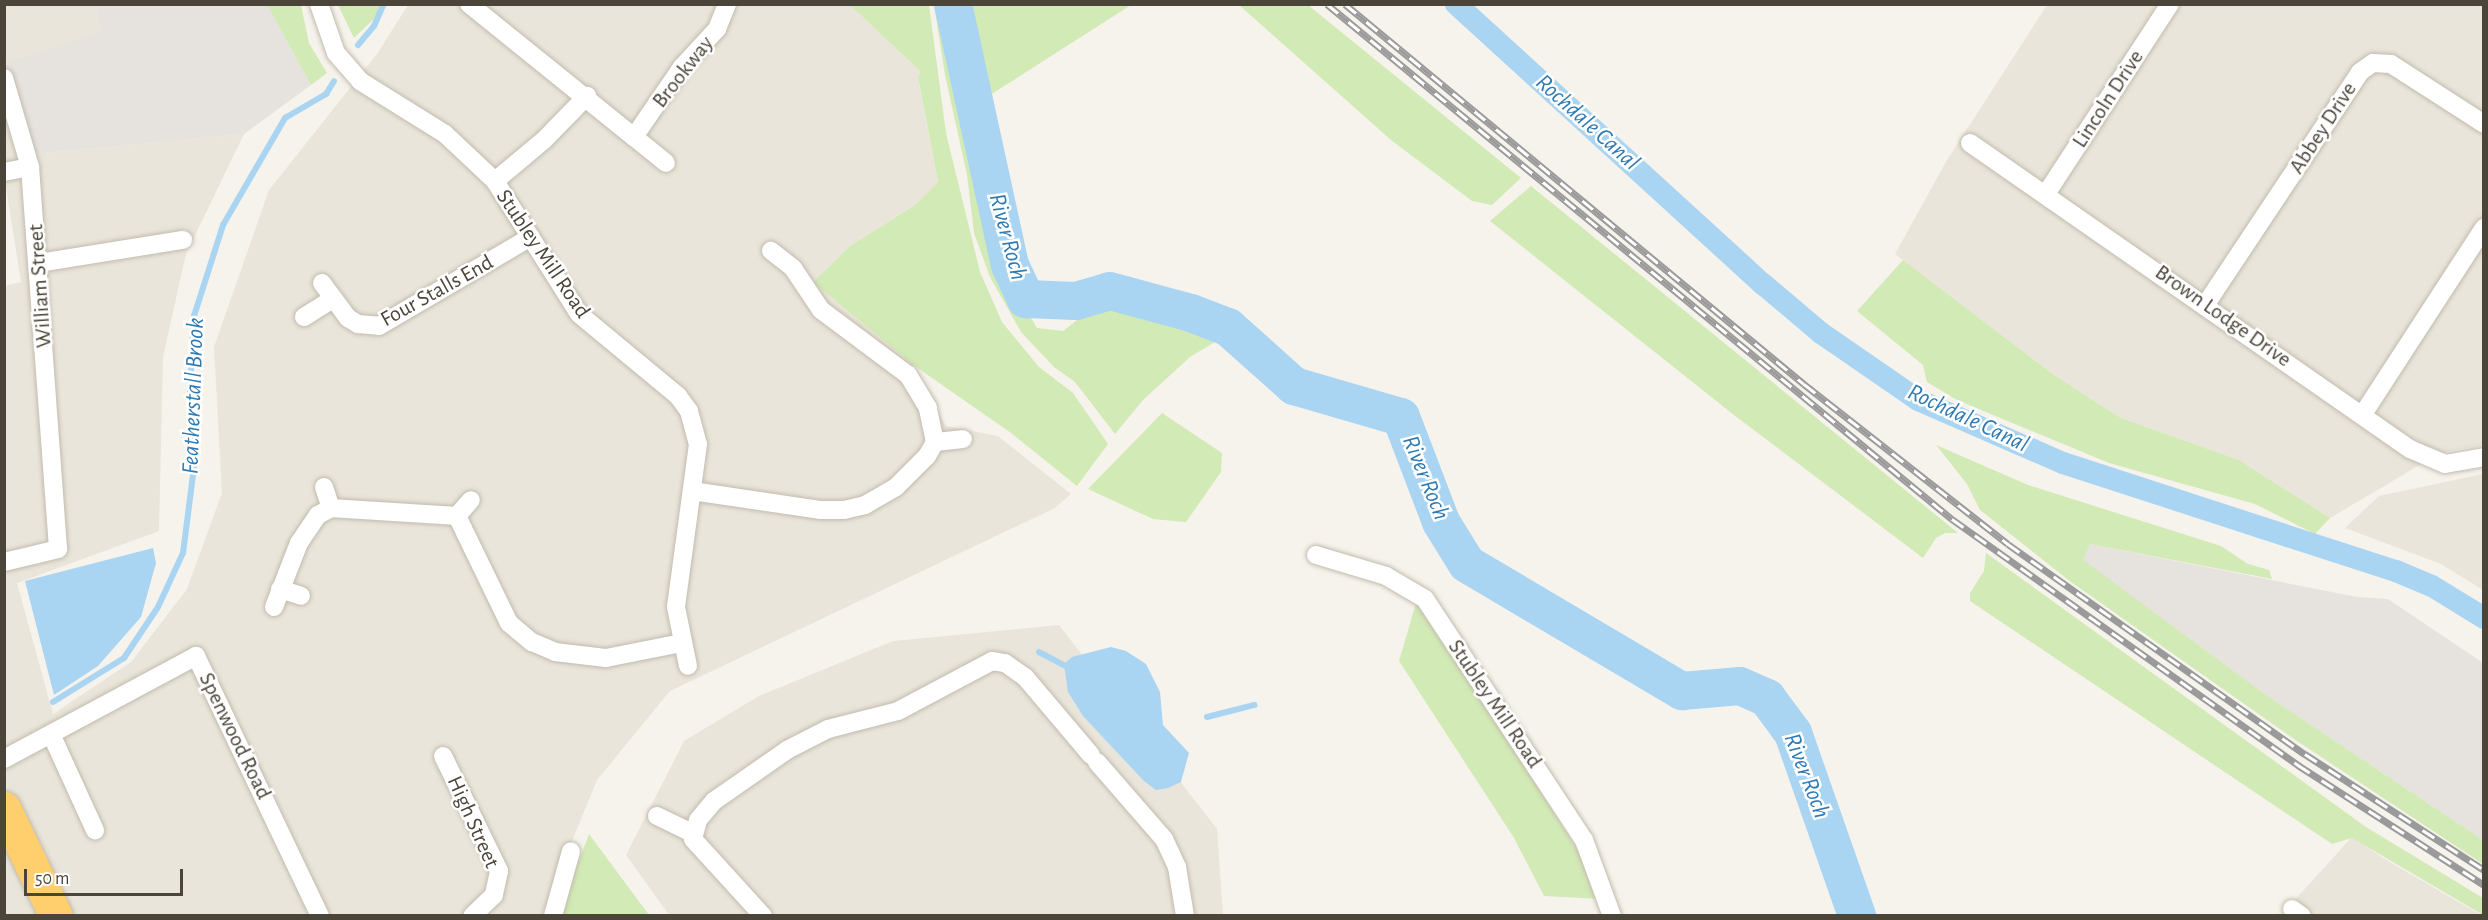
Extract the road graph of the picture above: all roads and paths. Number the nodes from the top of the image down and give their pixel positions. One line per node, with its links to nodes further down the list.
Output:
1 (320, 4): 13 (street, Stubley Mill Road)
2 (469, 4): 6 (street)
3 (727, 4): 8 (street, Brookway)
4 (2170, 4): 14 (street, Lincoln Drive)
5 (4, 78): 11 (street, William Street)
6 (586, 96): 8 (street); 13 (street)
7 (2484, 124): 22 (street, Abbey Drive)
8 (634, 136): 10 (street)
9 (1970, 143): 14 (street, Brown Lodge Drive)
10 (666, 163)
11 (30, 166): 12 (street); 19 (street, William Street)
12 (4, 172)
13 (495, 181): 16 (street, Stubley Mill Road)
14 (2046, 194): 22 (street, Brown Lodge Drive)
15 (2484, 228): 24 (street)
16 (531, 237): 21 (street, Four Stalls End); 29 (street, Stubley Mill Road)
17 (183, 240): 19 (street)
18 (771, 250): 26 (street)
19 (39, 263): 34 (street, William Street)
20 (322, 283): 21 (street, Four Stalls End)
21 (333, 299): 23 (street)
22 (2206, 304): 24 (street, Brown Lodge Drive)
23 (304, 317)
24 (2363, 414): 27 (street, Brown Lodge Drive)
25 (963, 440): 26 (street)
26 (935, 441): 29 (street)
27 (2484, 457)
28 (324, 487): 31 (street)
29 (692, 491): 38 (street, Stubley Mill Road)
30 (471, 500): 32 (street)
31 (331, 508): 32 (street); 35 (street)
32 (457, 516): 38 (street)
33 (1317, 555): 54 (street, Stubley Mill Road)
34 (4, 562)
35 (280, 588): 36 (street); 37 (street)
36 (301, 596)
37 (274, 607)
38 (682, 643): 39 (street, Stubley Mill Road)
39 (688, 666)
40 (51, 734): 42 (street, Spenwood Road); 45 (street); 49 (street, Spenwood Road)
41 (443, 756): 50 (street, High Street)
42 (4, 759)
43 (4, 807): 48 (highway)
44 (657, 816): 46 (street)
45 (95, 830)
46 (694, 836): 52 (street); 53 (street)
47 (571, 850): 51 (street)
48 (56, 915)
49 (320, 915)
50 (472, 915)
51 (553, 915)
52 (763, 915)
53 (1185, 915)
54 (1612, 915)

